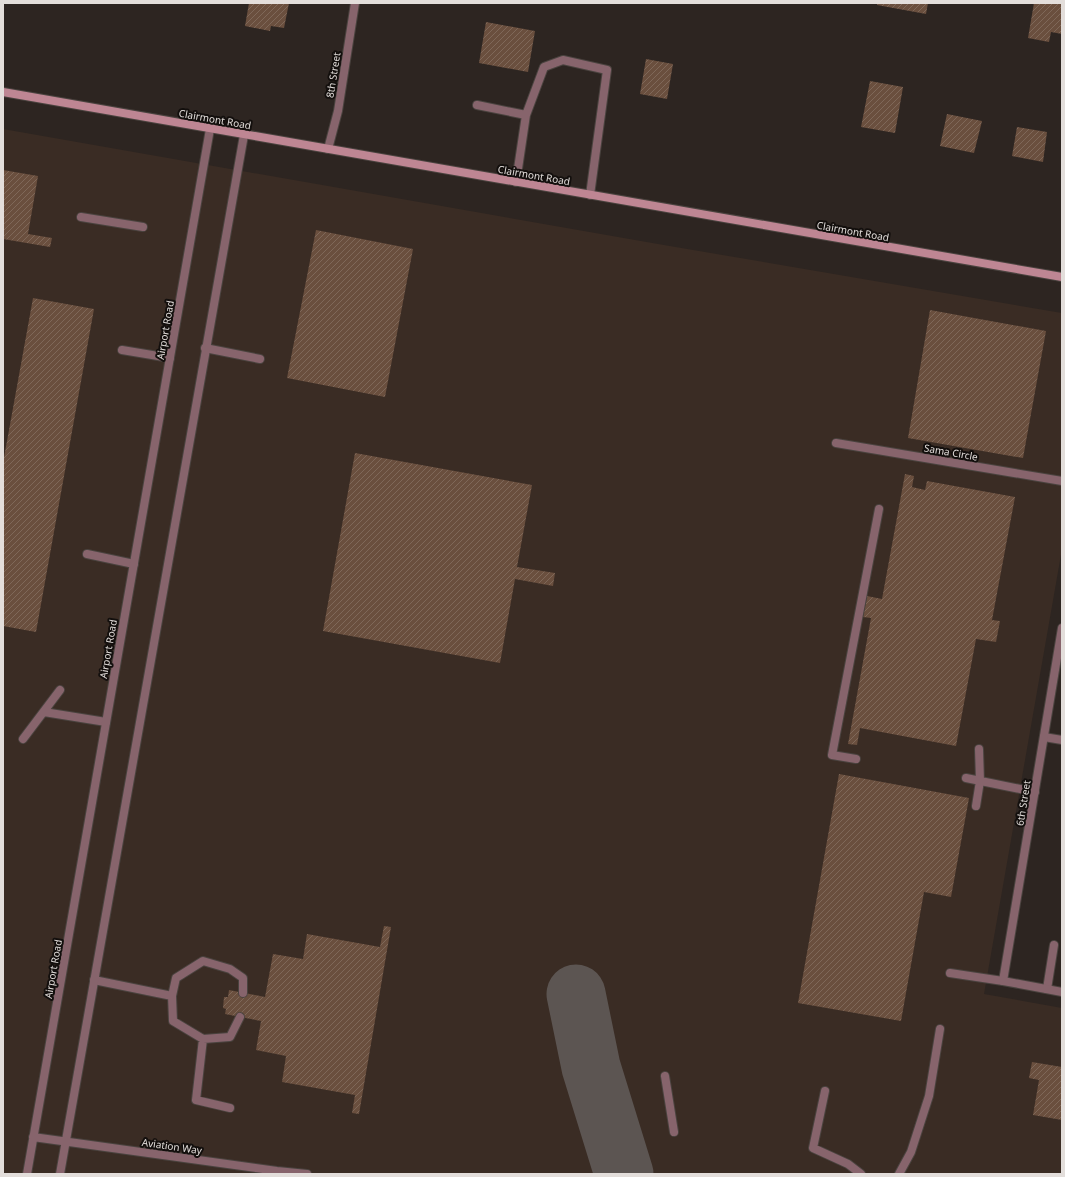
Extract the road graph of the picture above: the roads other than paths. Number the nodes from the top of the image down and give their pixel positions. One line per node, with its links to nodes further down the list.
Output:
1 (355, 3): 7 (street, 8th Street)
2 (3, 92): 5 (main road, Clairmont Road)
3 (477, 105): 4 (street)
4 (526, 115): 8 (street); 9 (street)
5 (210, 128): 6 (main road, Clairmont Road); 15 (street, Airport Road)
6 (244, 135): 7 (main road, Clairmont Road); 13 (street)
7 (328, 149): 8 (main road, Clairmont Road)
8 (516, 182): 9 (main road, Clairmont Road)
9 (590, 195): 12 (main road, Clairmont Road)
10 (81, 217): 11 (street)
11 (143, 227)
12 (1062, 277)
13 (206, 348): 16 (street); 37 (street)
14 (122, 350): 15 (street)
15 (170, 358): 21 (street, Airport Road)
16 (260, 359)
17 (836, 443): 18 (street, Sama Circle)
18 (1062, 481)
19 (879, 509): 30 (street)
20 (87, 554): 21 (street)
21 (134, 564): 25 (street, Airport Road)
22 (1062, 628): 26 (street, 6th Street)
23 (60, 690): 24 (street)
24 (44, 712): 25 (street); 27 (street)
25 (106, 722): 50 (street, Airport Road)
26 (1044, 737): 28 (street); 33 (street, 6th Street)
27 (23, 739)
28 (1062, 740)
29 (979, 749): 32 (street)
30 (856, 759)
31 (966, 778): 32 (street)
32 (980, 781): 33 (street); 34 (street)
33 (1035, 792): 38 (street, 6th Street)
34 (976, 806)
35 (1054, 944): 39 (street)
36 (950, 973): 38 (street)
37 (94, 980): 42 (street); 51 (street)
38 (1003, 981): 39 (street)
39 (1047, 989): 40 (street)
40 (1062, 992)
41 (243, 993): 42 (street)
42 (172, 996): 45 (street)
43 (240, 1017): 45 (street)
44 (940, 1029): 56 (street)
45 (203, 1039): 48 (street)
46 (665, 1076): 49 (street)
47 (825, 1090): 55 (street)
48 (230, 1108)
49 (674, 1132)
50 (33, 1136): 51 (street, Aviation Way); 52 (street, Airport Road)
51 (66, 1141): 53 (street); 54 (street, Aviation Way)
52 (26, 1174)
53 (60, 1174)
54 (308, 1174)
55 (862, 1174)
56 (899, 1174)

